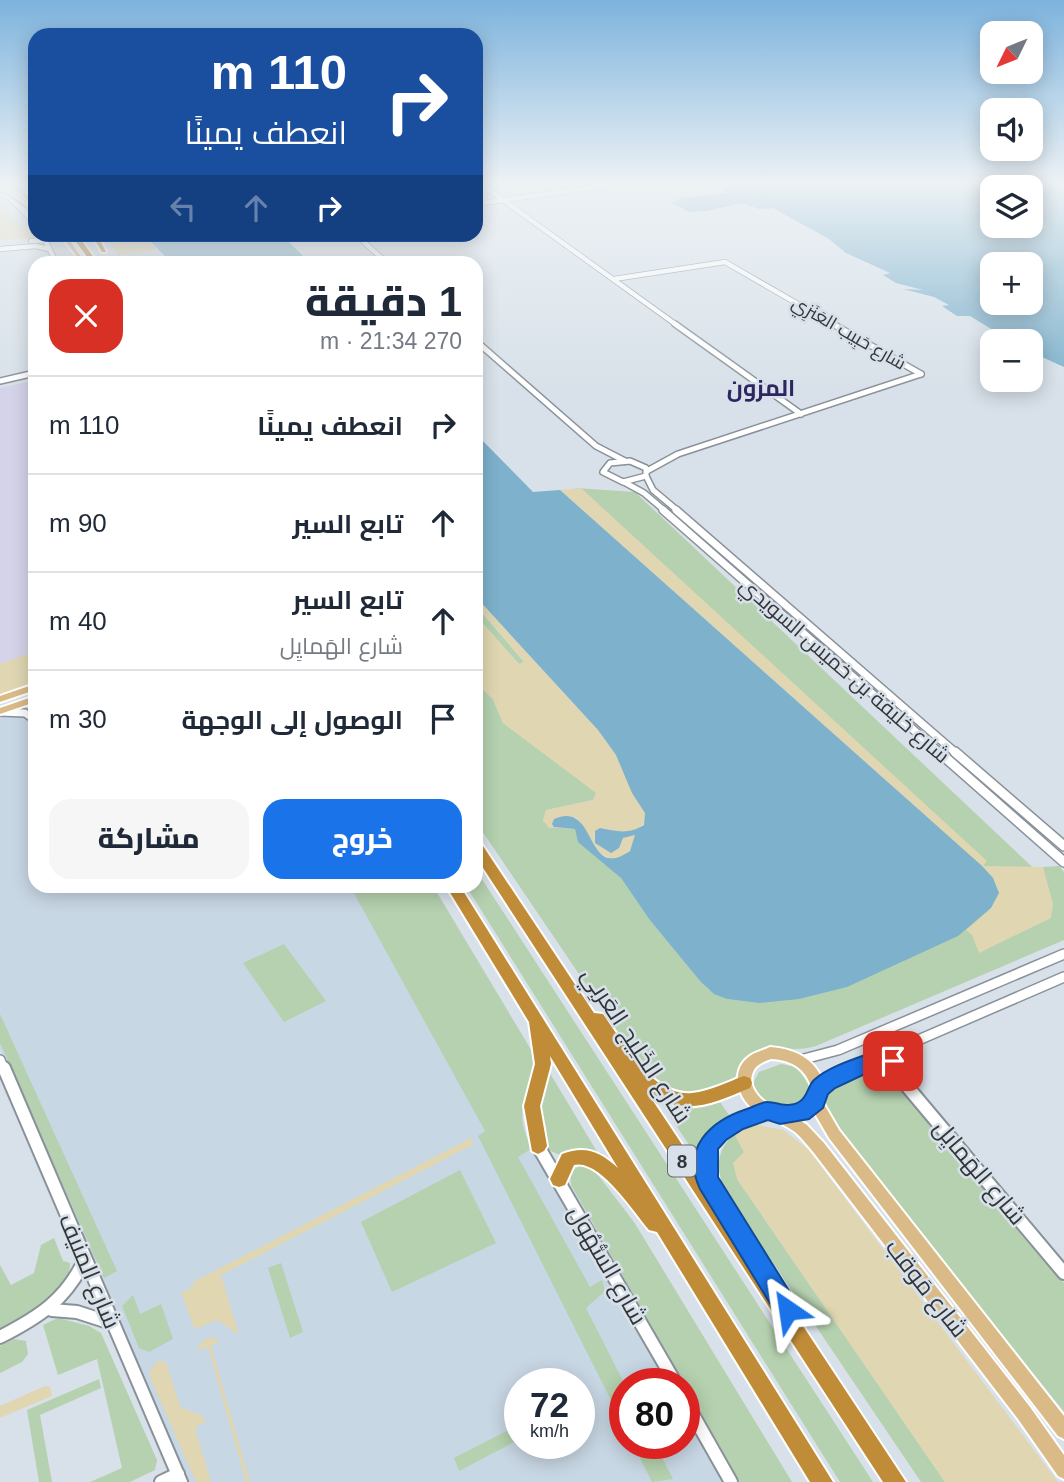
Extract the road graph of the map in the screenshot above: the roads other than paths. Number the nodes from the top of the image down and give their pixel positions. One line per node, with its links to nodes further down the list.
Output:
1 (575, 251): 2 (street)
2 (614, 279): 6 (street); 6 (street, شارع حَبِيب العَنَزِي)
3 (483, 347): 7 (street)
4 (28, 376): 5 (street)
5 (0, 382)
6 (801, 414): 8 (street, شارع حَبِيب العَنَزِي)
7 (596, 446): 9 (street); 11 (street)
8 (678, 454): 10 (street, شارع حَبِيب العَنَزِي); 12 (street, شارع حَبِيب العَنَزِي)
9 (625, 461): 10 (street); 11 (street)
10 (635, 462): 12 (street, شارع خليفة بن خميس السويدي)
11 (604, 467): 13 (street, شارع خليفة بن خميس السويدي)
12 (647, 473): 13 (street, شارع حَبِيب العَنَزِي); 19 (street, شارع خليفة بن خميس السويدي)
13 (624, 482): 21 (street, شارع خليفة بن خميس السويدي)
14 (28, 689): 15 (main road)
15 (0, 699)
16 (28, 702): 17 (main road)
17 (0, 712): 18 (street)
18 (28, 715)
19 (1064, 846)
20 (483, 857): 24 (highway, شارع الخَلِيج العَربِي / 8)
21 (1064, 862)
22 (457, 893): 26 (highway, 8)
23 (1064, 954): 29 (street)
24 (551, 960): 32 (highway); 43 (highway, شارع الخَلِيج العَربِي / 8)
25 (1064, 977): 27 (street)
26 (534, 1013): 35 (highway); 37 (highway, 8)
27 (895, 1051): 30 (street); 31 (street)
28 (0, 1060): 38 (street, شارع المنيف)
29 (800, 1060): 32 (main road); 33 (main road)
30 (868, 1063): 31 (street); 33 (street)
31 (895, 1072): 39 (street, شارع الهَمايِل)
32 (744, 1083): 34 (main road)
33 (817, 1096): 34 (main road); 46 (main road, شارع مَوقب)
34 (774, 1113): 43 (highway); 47 (main road, شارع مَوقب)
35 (538, 1146): 36 (street, شارع السُّهُول)
36 (559, 1179): 37 (highway); 44 (street, شارع السُّهُول)
37 (681, 1255): 51 (highway, 8)
38 (85, 1259): 40 (street); 41 (street, شارع المنيف)
39 (1064, 1273)
40 (52, 1310): 41 (street); 42 (street)
41 (111, 1323): 48 (street, شارع المنيف)
42 (0, 1337)
43 (815, 1361): 52 (highway, شارع الخَلِيج العَربِي / 8)
44 (667, 1368)
45 (700, 1427): 50 (street)
46 (1064, 1430)
47 (1064, 1470)
48 (180, 1478): 49 (street)
49 (161, 1482)
50 (731, 1482)
51 (822, 1482)
52 (895, 1482)

